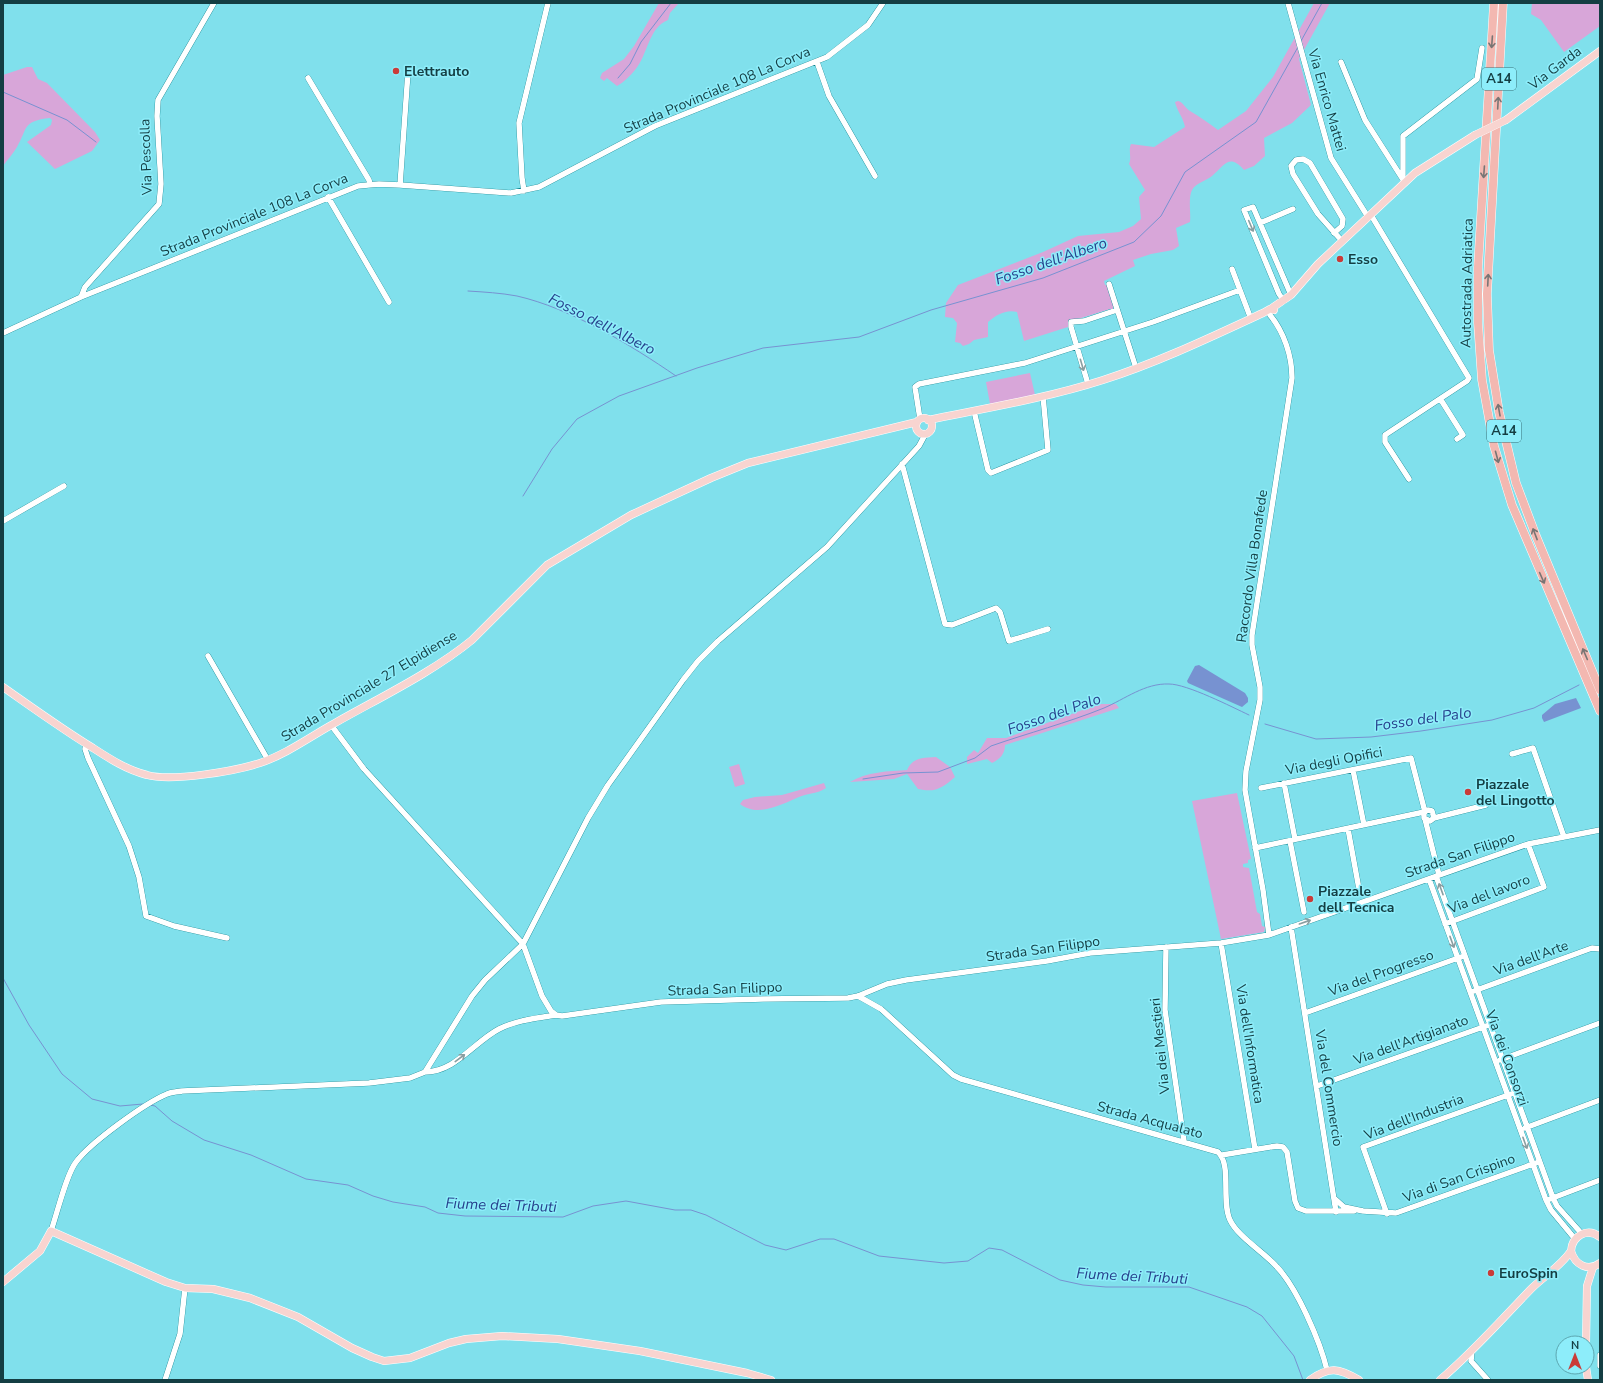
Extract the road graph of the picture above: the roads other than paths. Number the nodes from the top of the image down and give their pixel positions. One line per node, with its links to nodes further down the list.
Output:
1 (214, 3): 31 (street, Via Pescolla)
2 (548, 3): 18 (street)
3 (883, 3): 9 (street, Strada Provinciale 108 La Corva)
4 (1288, 3): 21 (street, Via Enrico Mattei)
5 (1494, 3): 56 (highway, Autostrada Adriatica / A14, one-way to 56)
6 (1503, 3): 55 (highway, Autostrada Adriatica / A14, one-way to 6)
7 (1482, 48): 15 (street)
8 (1600, 51): 13 (main road, Via Garda)
9 (817, 62): 14 (street); 18 (street, Strada Provinciale 108 La Corva)
10 (1341, 62): 15 (street)
11 (408, 72): 17 (street)
12 (308, 78): 16 (street)
13 (1506, 120): 15 (main road, Strada Provinciale 27 Elpidiense, bridge)
14 (875, 176)
15 (1403, 181): 21 (main road, Strada Provinciale 27 Elpidiense)
16 (370, 184): 17 (street, Strada Provinciale 108 La Corva); 19 (street, Strada Provinciale 108 La Corva)
17 (400, 185): 18 (street, Strada Provinciale 108 La Corva)
18 (524, 191)
19 (328, 197): 31 (street, Strada Provinciale 108 La Corva); 33 (street)
20 (1293, 210): 22 (street)
21 (1369, 216): 24 (main road, Strada Provinciale 27 Elpidiense); 43 (street, Via Enrico Mattei)
22 (1260, 223): 25 (street); 26 (street, one-way to 26)
23 (1334, 233): 23 (street); 24 (street)
24 (1342, 241): 30 (main road, Strada Provinciale 27 Elpidiense)
25 (1272, 251): 26 (street); 30 (street)
26 (1263, 254): 32 (street)
27 (1232, 269): 29 (street)
28 (1109, 284): 34 (street)
29 (1240, 290): 36 (street); 37 (street)
30 (1291, 295): 32 (main road, Strada Provinciale 27 Elpidiense)
31 (80, 297): 38 (street, Strada Provinciale 108 La Corva)
32 (1284, 301): 35 (main road, Strada Provinciale 27 Elpidiense)
33 (389, 302)
34 (1117, 310): 37 (street); 39 (street)
35 (1271, 312): 36 (main road, Strada Provinciale 27 Elpidiense); 74 (street, Raccordo Villa Bonafede)
36 (1251, 319): 40 (main road, Strada Provinciale 27 Elpidiense)
37 (1124, 331): 39 (street); 40 (street)
38 (3, 333)
39 (1077, 346): 41 (street, one-way to 41); 46 (street)
40 (1136, 368): 41 (main road, Strada Provinciale 27 Elpidiense)
41 (1088, 384): 42 (main road, Strada Provinciale 27 Elpidiense)
42 (1044, 396): 44 (main road, Strada Provinciale 27 Elpidiense); 44 (street)
43 (1440, 400): 47 (street); 49 (street, Via Enrico Mattei)
44 (974, 411): 45 (main road, Strada Provinciale 27 Elpidiense)
45 (946, 417): 46 (main road, Strada Provinciale 27 Elpidiense); 46 (main road, Strada Provinciale 27 Elpidiense)
46 (922, 425): 48 (street); 57 (main road, Strada Provinciale 27 Elpidiense)
47 (1457, 439)
48 (902, 464): 52 (street); 85 (street)
49 (1409, 479)
50 (64, 486): 51 (street)
51 (3, 521)
52 (1048, 629)
53 (208, 656): 60 (street)
54 (3, 687): 58 (main road, Strada Provinciale 27 Elpidiense)
55 (1600, 690)
56 (1600, 711)
57 (331, 725): 60 (main road, Strada Provinciale 27 Elpidiense); 85 (street)
58 (86, 744): 60 (main road, Strada Provinciale 27 Elpidiense); 83 (street)
59 (1512, 754): 70 (street)
60 (268, 760)
61 (1353, 770): 62 (street, Via degli Opifici); 65 (street, Via degli Opifici); 67 (street)
62 (1284, 783): 63 (street, Via degli Opifici); 72 (street)
63 (1261, 788)
64 (1486, 805): 66 (street)
65 (1424, 814): 66 (street); 66 (street); 67 (street); 71 (street, Via dei Consorzi)
66 (1435, 817): 71 (street)
67 (1364, 826): 68 (street)
68 (1348, 829): 72 (street); 77 (street)
69 (1600, 830): 70 (street, Strada San Filippo)
70 (1564, 837): 73 (street, Strada San Filippo)
71 (1429, 838): 75 (street, Via dei Consorzi)
72 (1293, 840): 74 (street); 78 (street)
73 (1528, 844): 75 (street, Strada San Filippo); 79 (street, Via del lavoro)
74 (1256, 848): 82 (street, Raccordo Villa Bonafede)
75 (1438, 876): 76 (street, Strada San Filippo); 79 (street, Via dei Consorzi, one-way to 75)
76 (1429, 879): 80 (street, Via dei Consorzi); 81 (street, Strada San Filippo, one-way to 76)
77 (1359, 889)
78 (1304, 912)
79 (1452, 921): 80 (street, Via del lavoro); 88 (street, Via dei Consorzi)
80 (1445, 924): 89 (street, Via dei Consorzi, one-way to 89)
81 (1291, 927): 82 (street, Strada San Filippo); 93 (street, Via del Commercio)
82 (1268, 935): 84 (street, Strada San Filippo)
83 (227, 938)
84 (1221, 943): 86 (street, Strada San Filippo); 108 (street, Via dell'Informatica)
85 (523, 944): 94 (street); 100 (street)
86 (1166, 947): 92 (street, Strada San Filippo); 107 (street, Via dei Mestieri)
87 (1600, 949): 90 (street, Via dell'Arte)
88 (1465, 955): 89 (street, Via del Progresso); 90 (street, Via dei Consorzi)
89 (1458, 958): 91 (street, Via dei Consorzi); 93 (street, Via del Progresso)
90 (1478, 990): 91 (street, Via dell'Arte); 96 (street, Via dei Consorzi)
91 (1470, 992): 97 (street, Via dei Consorzi)
92 (858, 996): 94 (street, Strada San Filippo); 107 (street, Strada Acqualato)
93 (1305, 1013): 101 (street, Via del Commercio)
94 (556, 1015): 100 (street, Strada San Filippo, one-way to 94)
95 (1600, 1023): 98 (street)
96 (1490, 1024): 97 (street, Via dell'Artigianato); 98 (street, Via dei Consorzi)
97 (1483, 1027): 99 (street, Via dei Consorzi); 101 (street, Via dell'Artigianato)
98 (1502, 1059): 99 (street); 102 (street, Via dei Consorzi)
99 (1496, 1061): 103 (street, Via dei Consorzi)
100 (425, 1072): 120 (street, Strada San Filippo)
101 (1317, 1086): 114 (street, Via del Commercio)
102 (1515, 1093): 103 (street, Via dell'Industria); 105 (street, Via dei Consorzi)
103 (1508, 1095): 106 (street, Via dei Consorzi); 119 (street, Via dell'Industria)
104 (1600, 1100): 105 (street)
105 (1527, 1127): 106 (street); 110 (street, Via dei Consorzi)
106 (1520, 1129): 111 (street, Via dei Consorzi, one-way to 111)
107 (1184, 1142): 109 (street, Strada Acqualato)
108 (1255, 1149): 109 (street); 117 (street)
109 (1222, 1155): 135 (street)
110 (1540, 1162): 111 (street, Via di San Crispino); 113 (street, Via dei Consorzi)
111 (1533, 1164): 115 (street, Via dei Consorzi); 119 (street, Via di San Crispino)
112 (1600, 1180): 113 (street)
113 (1553, 1198): 115 (street); 121 (street, Via dei Consorzi)
114 (1335, 1199): 116 (street); 117 (street, Via del Commercio)
115 (1546, 1200): 123 (street, Via dei Consorzi)
116 (1344, 1207): 117 (street); 118 (street)
117 (1336, 1210): 118 (street)
118 (1363, 1211): 119 (street)
119 (1387, 1214)
120 (51, 1231): 128 (main road); 130 (main road)
121 (1582, 1234): 122 (main road); 123 (main road)
122 (1599, 1235)
123 (1575, 1239): 124 (main road)
124 (1571, 1251): 125 (main road); 126 (main road)
125 (1561, 1264): 126 (main road); 133 (main road)
126 (1579, 1264): 127 (main road); 129 (main road)
127 (1597, 1265): 129 (main road)
128 (3, 1282)
129 (1587, 1286): 131 (main road)
130 (185, 1288): 137 (street); 138 (main road)
131 (1586, 1335)
132 (1600, 1355): 134 (street)
133 (1469, 1362): 140 (main road); 141 (street)
134 (1600, 1366)
135 (1327, 1370): 136 (main road); 139 (main road)
136 (1312, 1379)
137 (165, 1380)
138 (771, 1380)
139 (1359, 1380)
140 (1440, 1380)
141 (1488, 1380)

